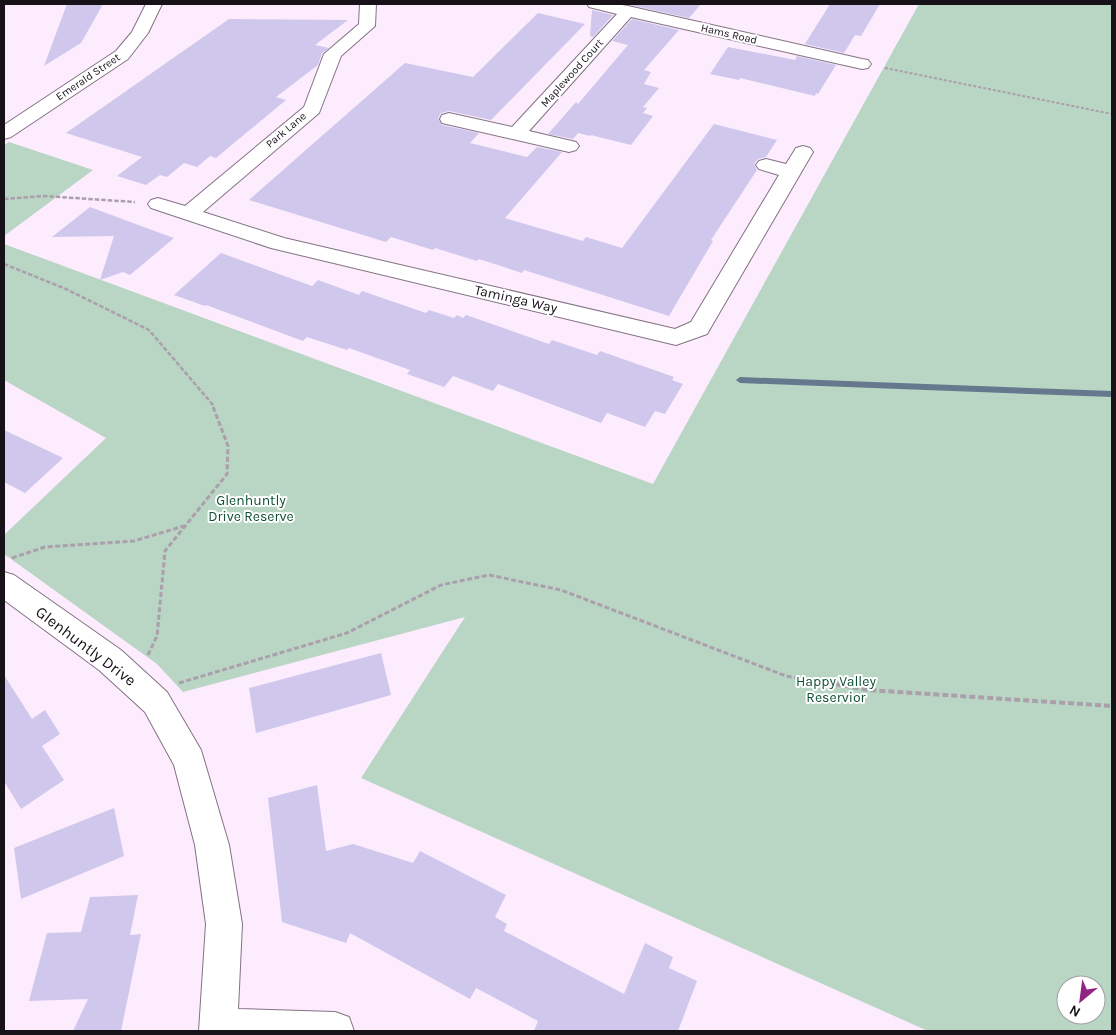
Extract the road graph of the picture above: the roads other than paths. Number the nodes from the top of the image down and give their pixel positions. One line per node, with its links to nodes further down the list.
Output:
1 (154, 4): 7 (street, Emerald Street)
2 (368, 4): 14 (street, Park Lane)
3 (596, 4): 4 (street, Hams Road)
4 (628, 11): 5 (street, Hams Road); 8 (street, Maplewood Court)
5 (862, 64)
6 (449, 119): 8 (street)
7 (4, 134)
8 (516, 134): 9 (street)
9 (569, 146)
10 (803, 152): 12 (street, Taminga Way)
11 (766, 166): 12 (street)
12 (791, 172): 14 (street, Taminga Way)
13 (158, 204): 14 (street, Taminga Way)
14 (189, 213)
15 (4, 584): 16 (street, Glenhuntly Drive)
16 (219, 1029): 17 (street)
17 (335, 1031)

